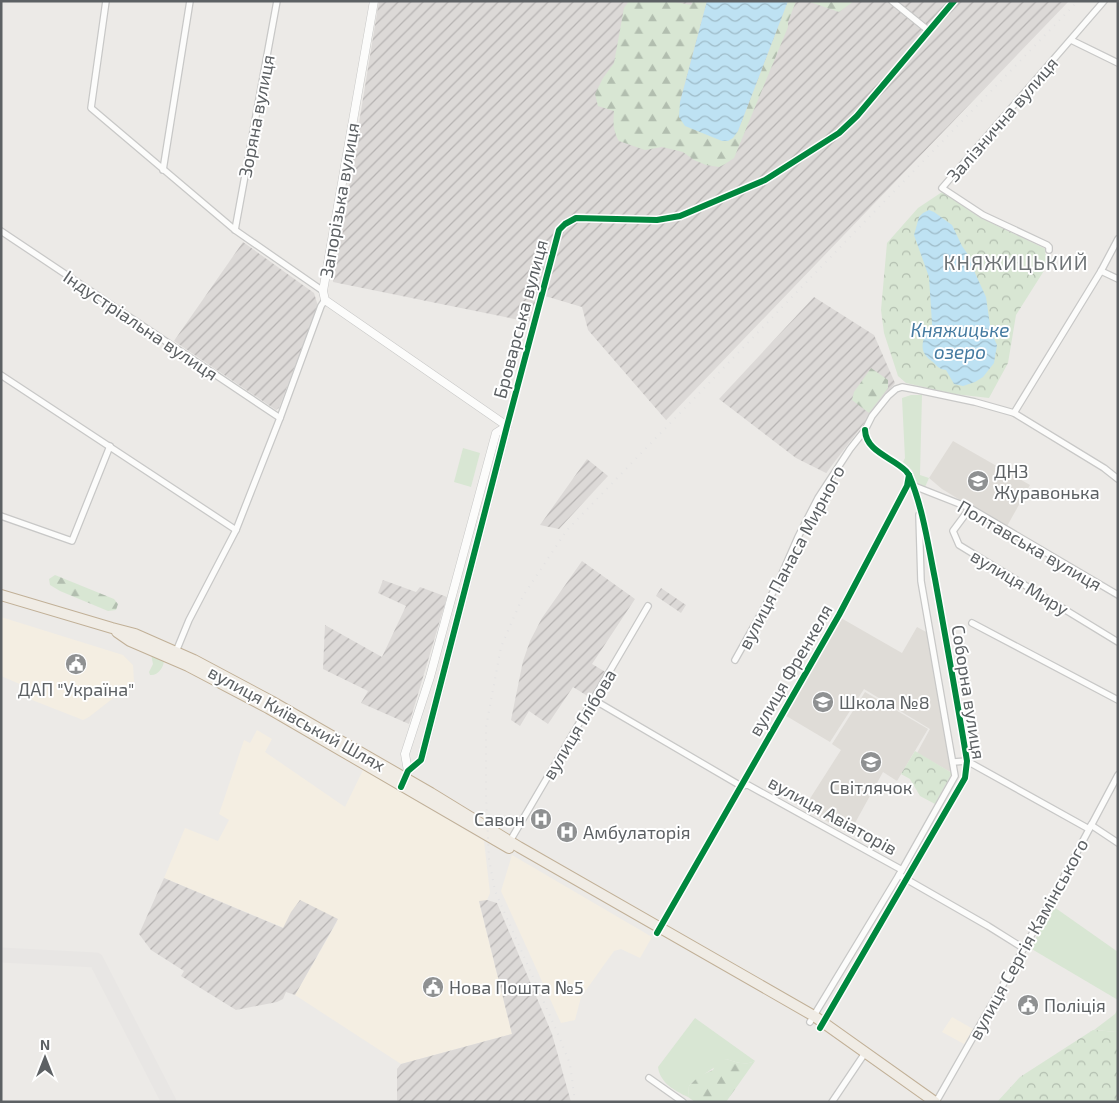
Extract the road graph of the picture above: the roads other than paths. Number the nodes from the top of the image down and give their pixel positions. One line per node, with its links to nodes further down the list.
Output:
1 (106, 1): 11 (street)
2 (190, 1): 11 (street)
3 (277, 1): 12 (street, Зоряна вулиця)
4 (374, 1): 18 (street, Запорізька вулиця)
5 (892, 1): 8 (street)
6 (954, 1): 8 (street, Броварська вулиця)
7 (1104, 1): 9 (street, Залізнична вулиця)
8 (929, 31): 22 (street, Броварська вулиця)
9 (1071, 40): 10 (street); 15 (street, Залізнична вулиця)
10 (1118, 63)
11 (163, 170): 12 (street)
12 (235, 230): 18 (street)
13 (1, 231): 21 (street, Індустріальна вулиця)
14 (1118, 239): 16 (street)
15 (1049, 250)
16 (1101, 271): 17 (street); 20 (street)
17 (1118, 279)
18 (324, 295): 21 (street); 22 (street, Запорізька вулиця)
19 (1, 375): 24 (street)
20 (1014, 413): 23 (street, вулиця Панаса Мирного); 26 (street, вулиця Панаса Мирного)
21 (280, 418): 31 (street)
22 (507, 426): 44 (street, Броварська вулиця); 44 (street, Броварська вулиця)
23 (865, 430): 25 (street); 38 (street, вулиця Панаса Мирного)
24 (110, 446): 30 (street); 31 (street)
25 (909, 475): 27 (street, Соборна вулиця); 45 (street, вулиця Френкеля)
26 (1118, 479)
27 (914, 486): 28 (street, Соборна вулиця); 29 (street, Полтавська вулиця)
28 (918, 500): 41 (street, Соборна вулиця); 42 (street, Соборна вулиця)
29 (970, 508): 33 (street, Полтавська вулиця); 36 (street, вулиця Миру)
30 (1, 516)
31 (236, 530): 37 (street)
32 (1, 595): 37 (highway, вулиця Київський Шлях)
33 (1118, 595)
34 (648, 606): 39 (street, вулиця Глібова)
35 (972, 623): 40 (street)
36 (1118, 642)
37 (174, 656): 44 (highway, вулиця Київський Шлях)
38 (735, 660)
39 (594, 700): 45 (street, вулиця Авіаторів); 47 (street, вулиця Глібова)
40 (1118, 700)
41 (967, 761): 42 (street); 46 (street); 50 (street, Соборна вулиця)
42 (953, 762): 49 (street, Соборна вулиця)
43 (1118, 775): 46 (street, вулиця Сергія Камінського)
44 (405, 779): 47 (highway, вулиця Київський Шлях); 51 (highway, вулиця Київський Шлях)
45 (741, 786): 49 (street, вулиця Авіаторів); 51 (street, вулиця Френкеля)
46 (1090, 827): 48 (street); 52 (street, вулиця Сергія Камінського)
47 (510, 841): 51 (highway, вулиця Київський Шлях)
48 (1118, 844)
49 (900, 873): 50 (street, вулиця Авіаторів); 53 (street, Соборна вулиця)
50 (907, 880): 52 (street, вулиця Авіаторів); 54 (street, Соборна вулиця)
51 (659, 930): 53 (highway, вулиця Київський Шлях)
52 (1023, 948): 60 (street, вулиця Сергія Камінського)
53 (812, 1019): 54 (highway, вулиця Київський Шлях)
54 (822, 1026): 55 (highway, вулиця Київський Шлях)
55 (864, 1055): 58 (street); 59 (highway, вулиця Київський Шлях); 60 (highway, вулиця Київський Шлях)
56 (649, 1078): 57 (street)
57 (683, 1102)
58 (832, 1102)
59 (924, 1102)
60 (936, 1102)

